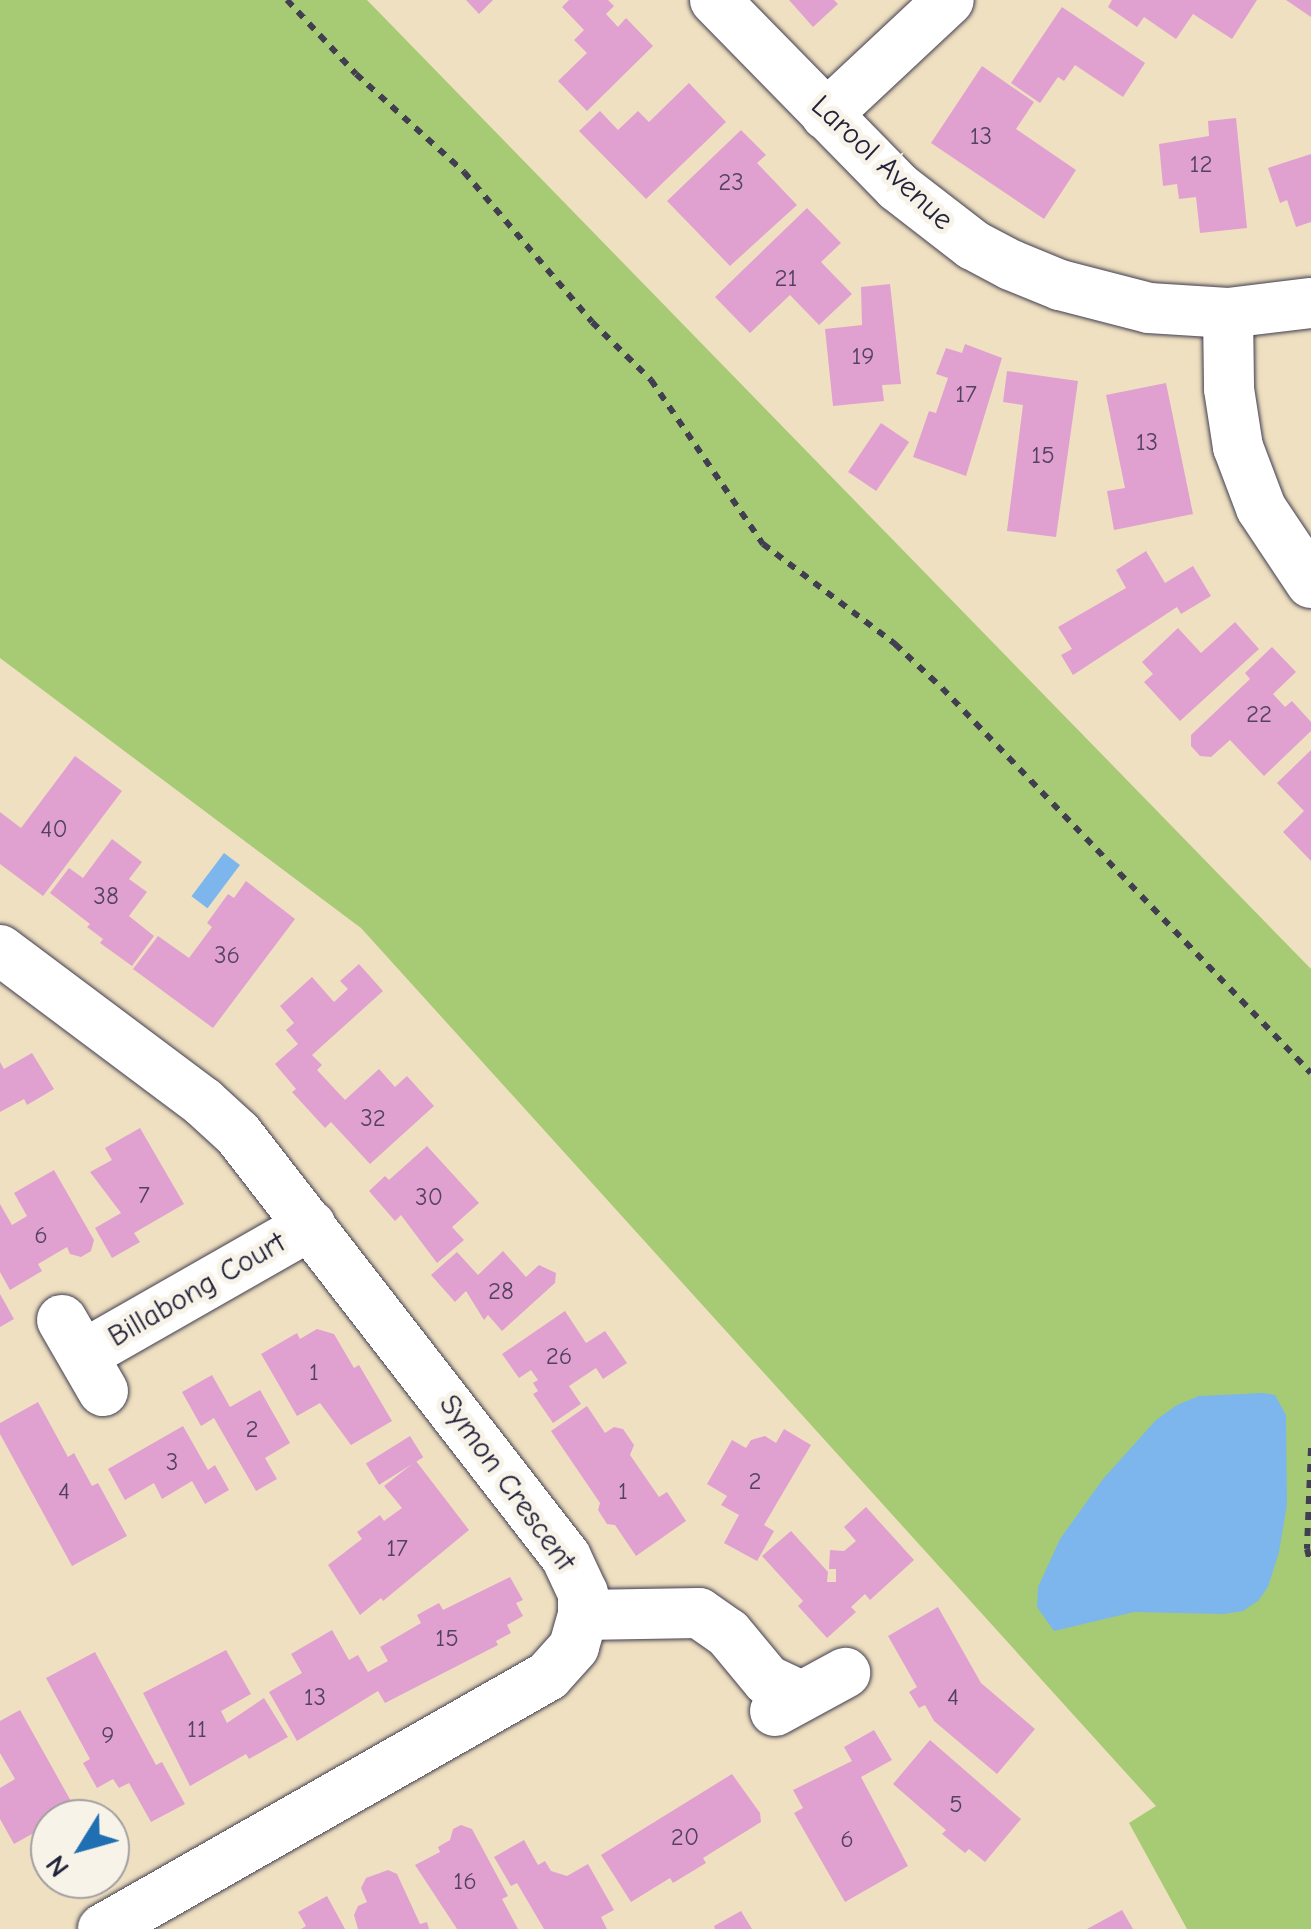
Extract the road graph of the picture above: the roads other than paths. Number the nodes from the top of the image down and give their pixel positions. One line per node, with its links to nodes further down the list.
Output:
1 (715, 0): 3 (street, Larool Avenue)
2 (949, 0): 3 (street)
3 (826, 114): 5 (street, Larool Avenue)
4 (1311, 303): 5 (street, Larool Avenue)
5 (1228, 313): 6 (street)
6 (1311, 583)
7 (0, 950): 8 (street, Symon Crescent)
8 (311, 1225): 9 (street, Billabong Court); 10 (street, Symon Crescent)
9 (83, 1355)
10 (583, 1614): 11 (street); 12 (street)
11 (807, 1694)
12 (103, 1929)

